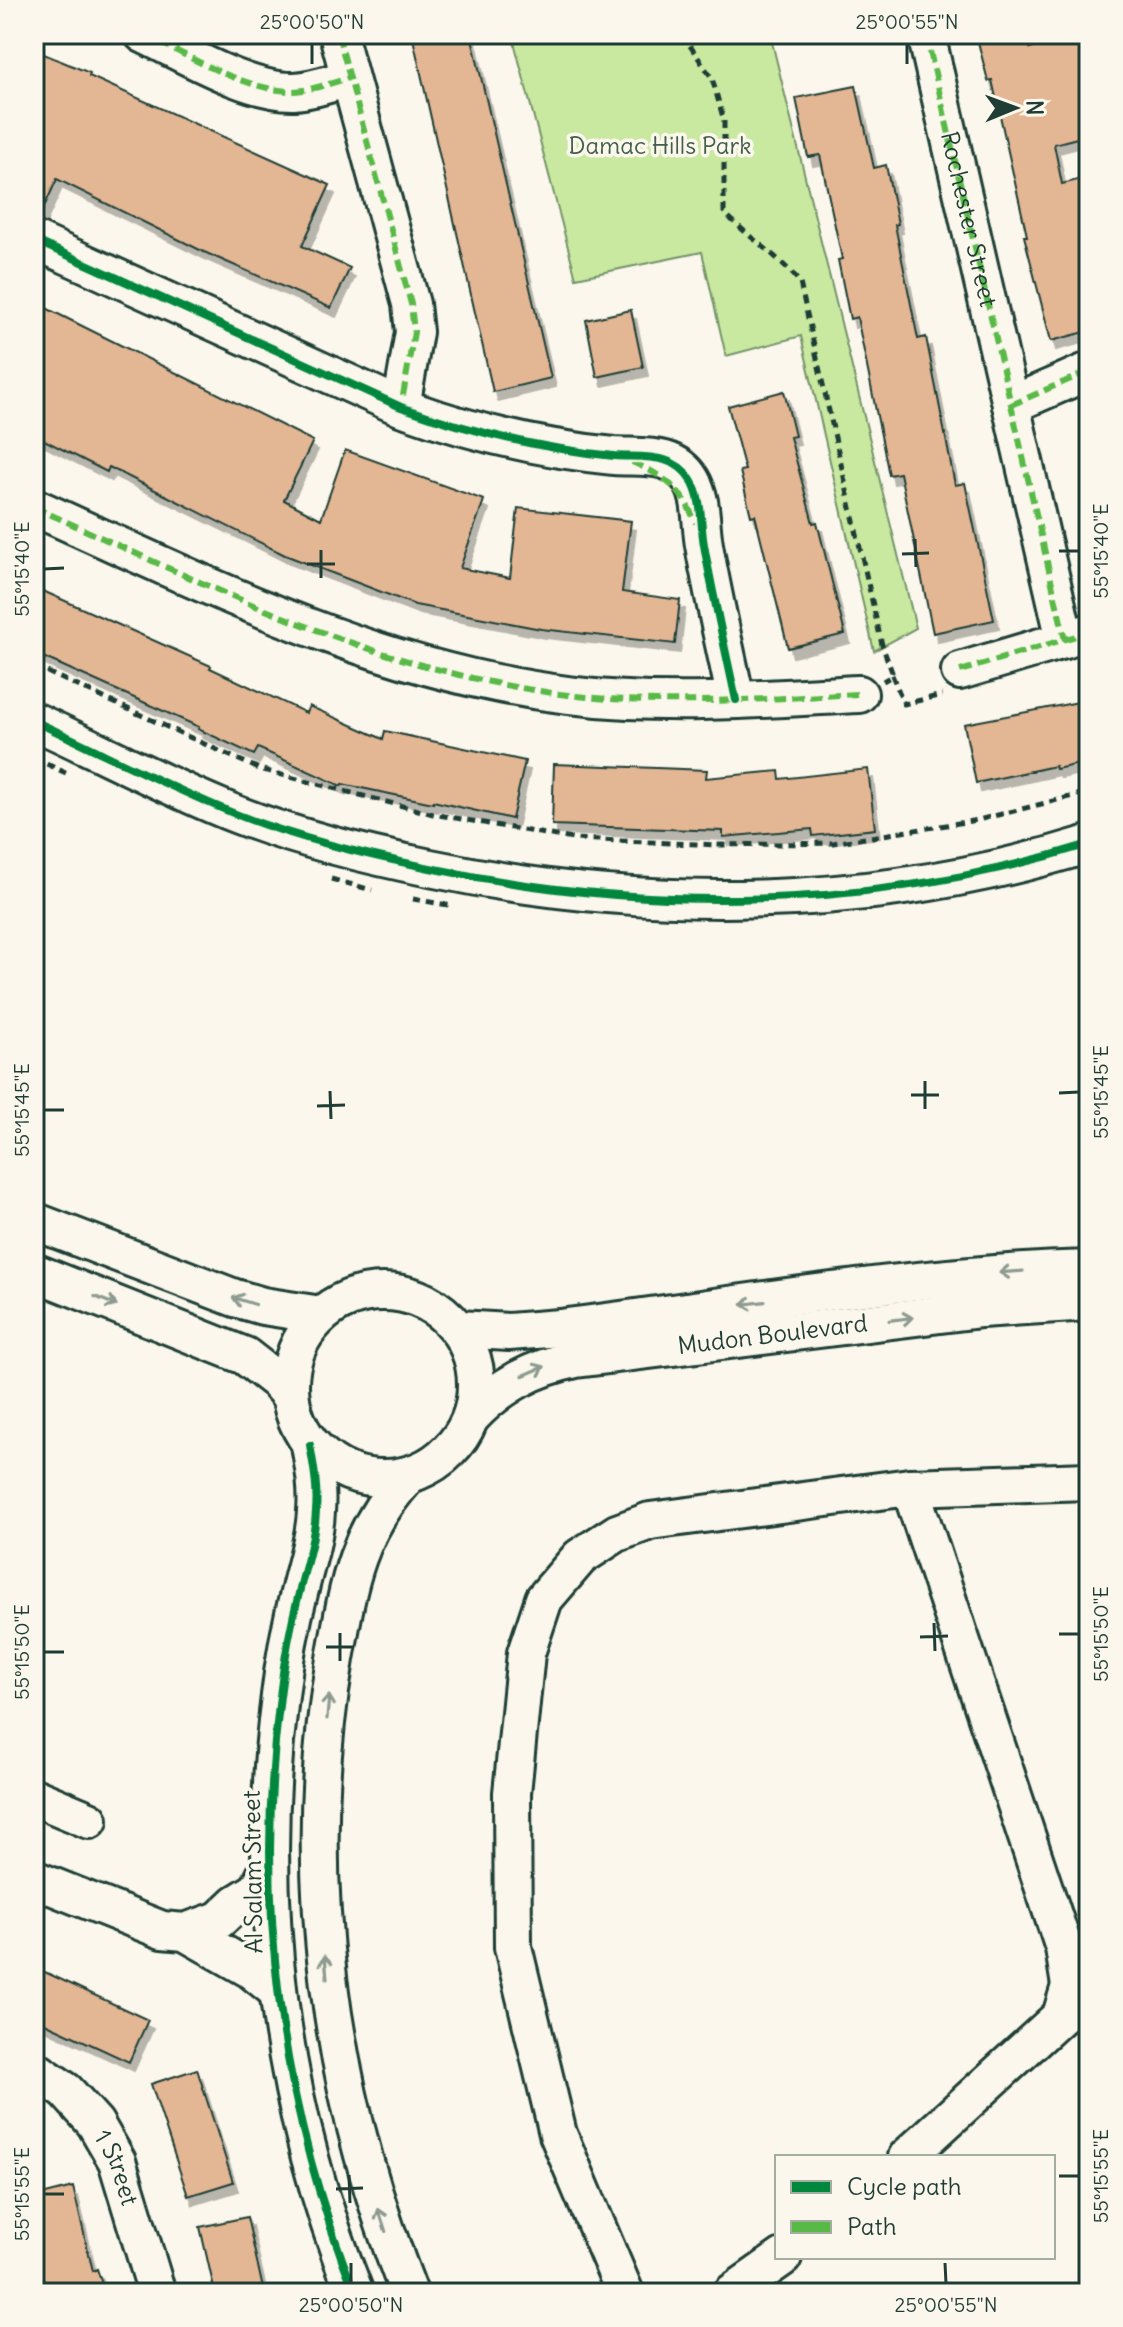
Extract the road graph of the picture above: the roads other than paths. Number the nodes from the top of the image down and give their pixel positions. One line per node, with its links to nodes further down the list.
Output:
1 (143, 34): 4 (street)
2 (338, 34): 4 (street)
3 (926, 34): 7 (street, Rochester Street)
4 (349, 78): 8 (street)
5 (34, 240): 8 (street)
6 (1089, 371): 7 (street)
7 (1011, 405): 10 (street, Rochester Street)
8 (401, 407): 13 (street)
9 (34, 507): 13 (street)
10 (1077, 636): 11 (street, Rochester Street)
11 (960, 671)
12 (859, 694): 13 (street)
13 (736, 700)
14 (34, 721): 15 (street)
15 (1089, 844)
16 (34, 1221): 20 (street, one-way to 16)
17 (1089, 1269): 21 (street, Mudon Boulevard, one-way to 21)
18 (34, 1272): 22 (street, one-way to 22)
19 (1089, 1302): 23 (street, Mudon Boulevard, one-way to 19)
20 (321, 1315): 21 (street); 22 (street)
21 (458, 1329): 23 (street)
22 (290, 1396): 24 (street)
23 (471, 1417): 25 (street)
24 (310, 1445): 25 (street); 30 (street, Al Salam Street)
25 (407, 1477): 39 (street, one-way to 25)
26 (1089, 1481): 27 (street)
27 (910, 1487): 35 (street); 40 (street)
28 (34, 1797): 29 (street)
29 (89, 1820)
30 (270, 1866): 32 (street); 33 (street, Al Salam Street)
31 (34, 1879): 32 (street)
32 (185, 1932): 33 (street)
33 (276, 1990): 38 (street, Al Salam Street)
34 (34, 2069): 37 (street, 1 Street)
35 (909, 2155)
36 (780, 2259): 41 (street)
37 (157, 2293)
38 (355, 2293)
39 (409, 2293)
40 (625, 2293)
41 (732, 2293)

